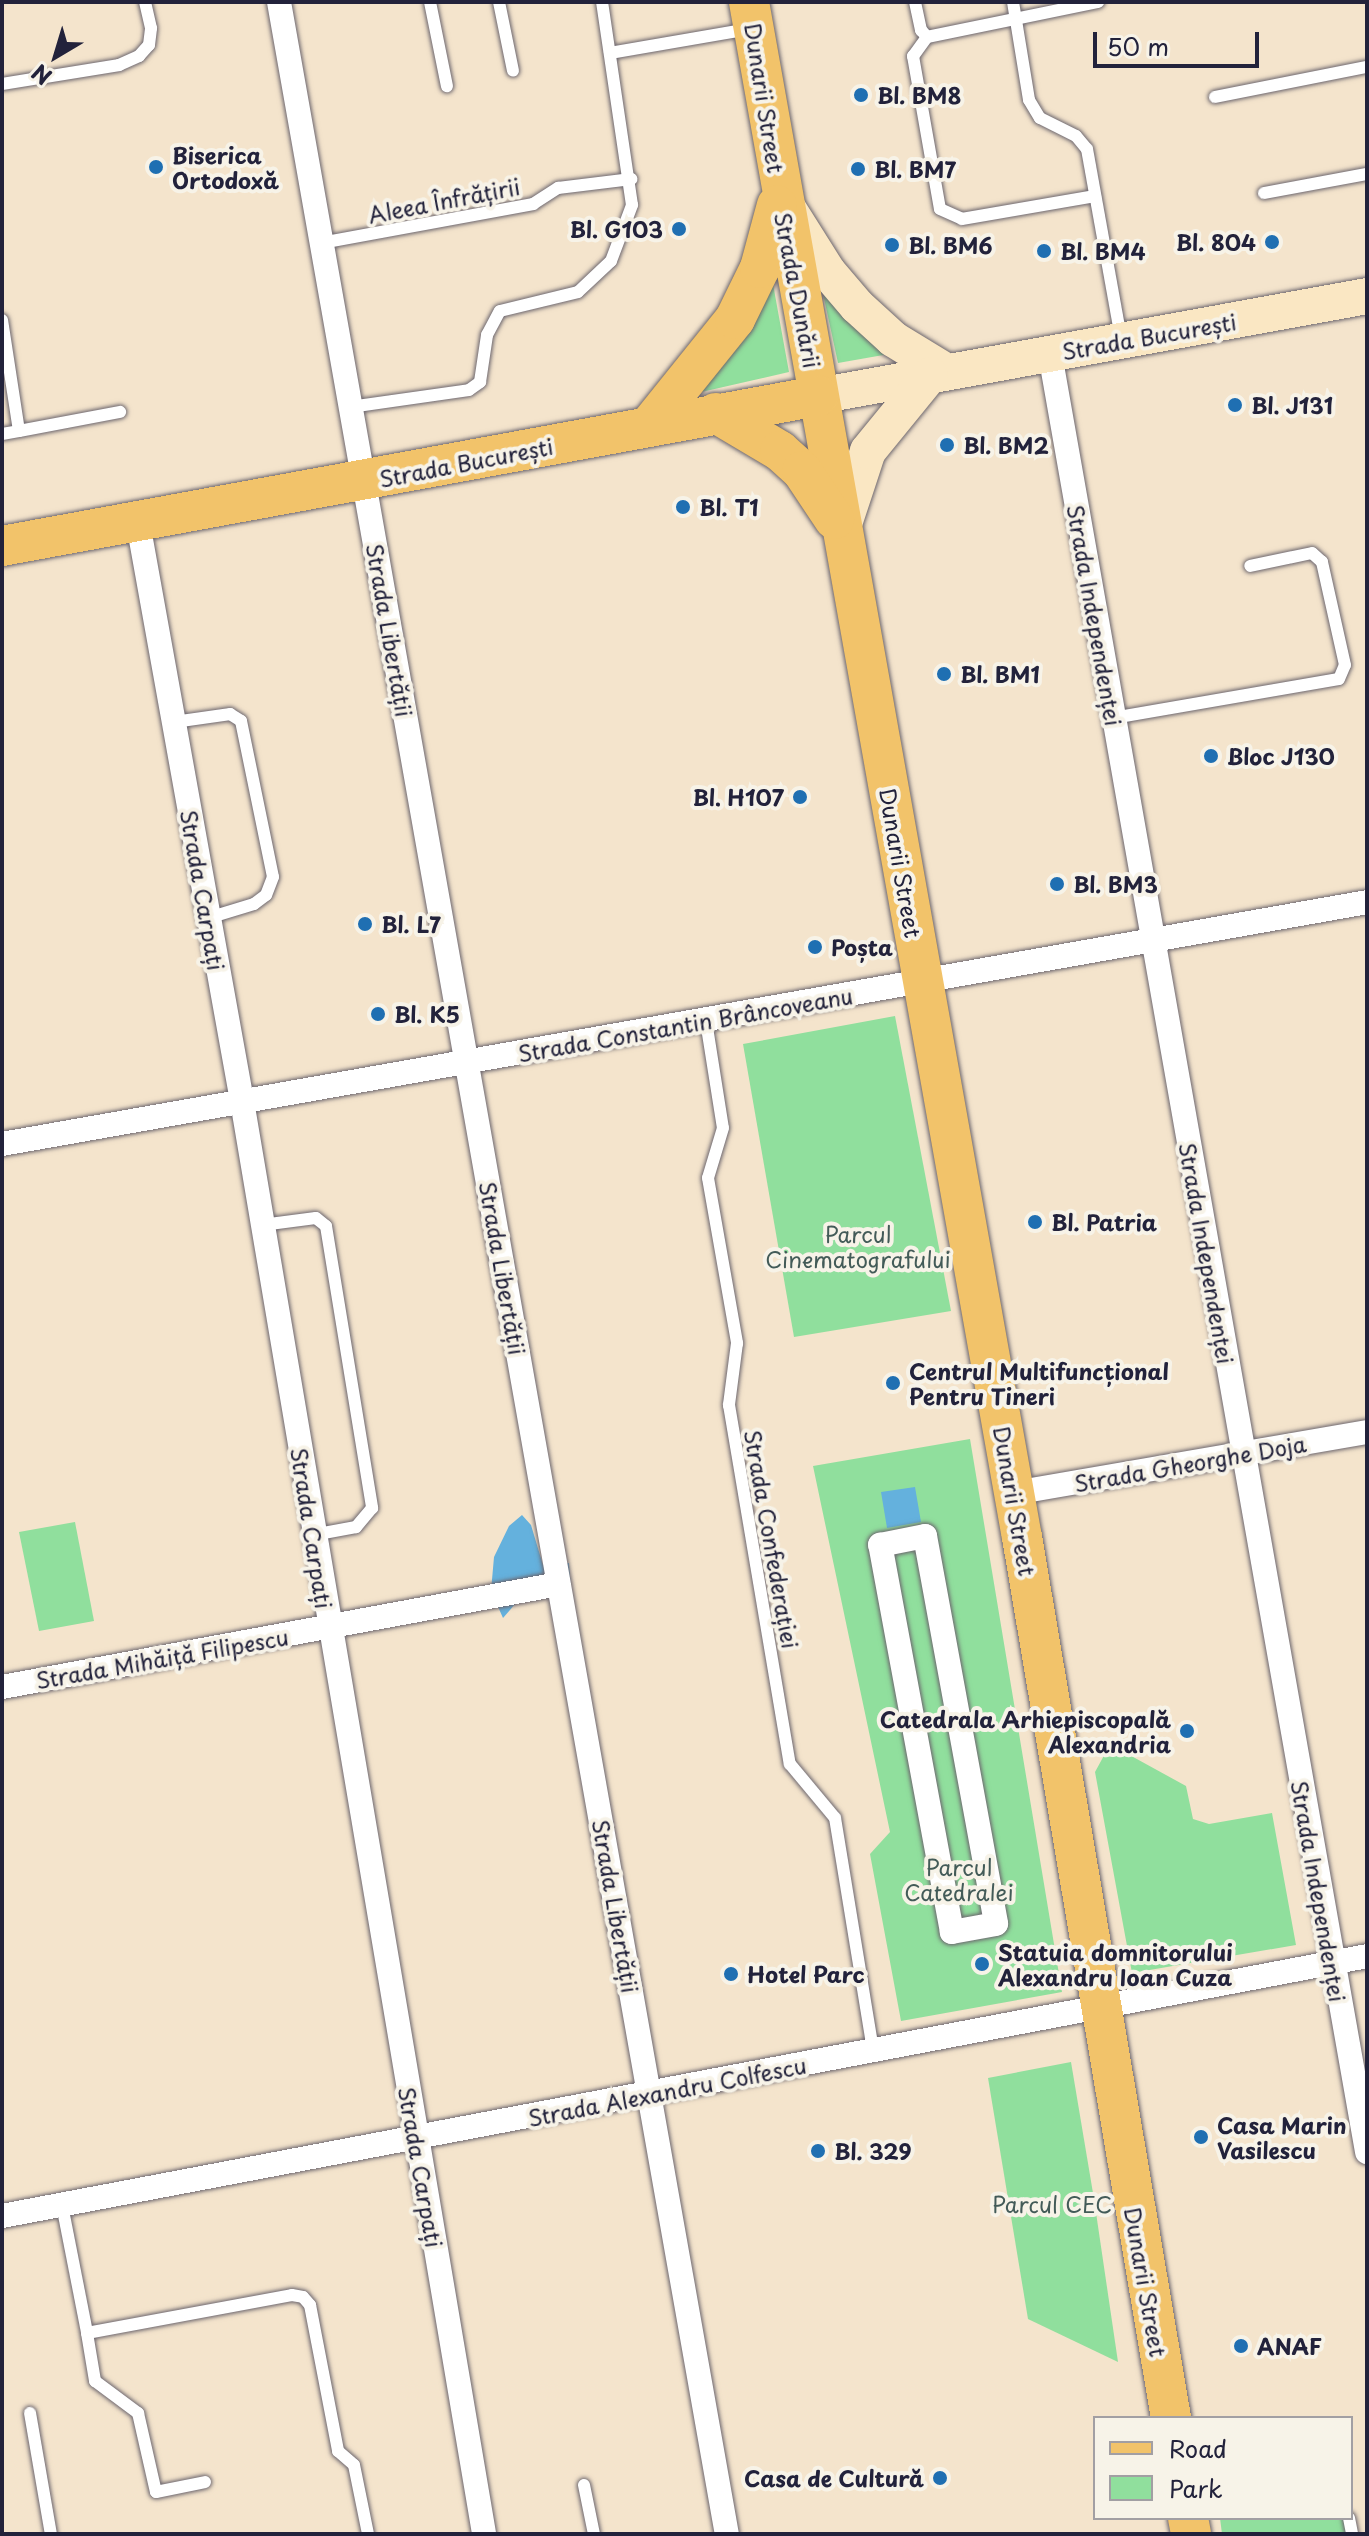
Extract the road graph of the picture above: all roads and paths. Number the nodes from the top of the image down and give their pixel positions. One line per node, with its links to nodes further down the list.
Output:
1 (145, 2): 15 (lane)
2 (279, 2): 23 (street, Strada Libertății)
3 (430, 2): 16 (lane)
4 (499, 2): 14 (lane)
5 (602, 2): 12 (lane)
6 (915, 2): 11 (lane)
7 (1013, 2): 10 (lane)
8 (1098, 2): 10 (lane)
9 (751, 15): 12 (lane); 21 (main road, Dunarii Street)
10 (1016, 20): 11 (lane); 22 (lane)
11 (927, 37): 22 (lane)
12 (610, 53): 19 (lane)
13 (1367, 67): 17 (lane)
14 (513, 71)
15 (2, 84)
16 (447, 86)
17 (1215, 97)
18 (1367, 174): 20 (lane)
19 (631, 179): 23 (lane, Aleea Înfrățirii); 30 (lane)
20 (1264, 193)
21 (780, 194): 28 (street, Strada Dunării); 29 (main road, Strada Dunării); 33 (main road)
22 (1095, 196): 26 (lane)
23 (321, 243): 30 (street, Strada Libertății)
24 (1367, 296): 26 (street, Strada București)
25 (2, 320): 34 (lane)
26 (1121, 341): 27 (street, Strada București)
27 (1050, 354): 28 (street, Strada București); 41 (street, Strada Independenței)
28 (939, 374): 29 (street, Strada București); 38 (street)
29 (818, 396): 32 (main road, Strada București); 38 (main road, Dunarii Street)
30 (350, 407): 36 (street, Strada Libertății)
31 (120, 412): 34 (lane)
32 (716, 413): 33 (main road, Strada București); 38 (main road)
33 (649, 426): 36 (main road, Strada București)
34 (19, 431): 35 (lane)
35 (2, 434)
36 (364, 483): 37 (main road, Strada București); 48 (street, Strada Libertății)
37 (138, 523): 39 (main road, Strada București); 42 (street, Strada Carpați)
38 (842, 533): 46 (main road, Dunarii Street)
39 (2, 546)
40 (1250, 566): 41 (lane)
41 (1113, 718): 45 (street, Strada Independenței)
42 (174, 722): 44 (street, Strada Carpați); 44 (lane)
43 (1367, 902): 45 (street, Strada Constantin Brâncoveanu)
44 (208, 918): 49 (street, Strada Carpați)
45 (1152, 942): 46 (street, Strada Constantin Brâncoveanu); 53 (street, Strada Independenței)
46 (923, 983): 47 (street, Strada Constantin Brâncoveanu); 54 (main road, Dunarii Street)
47 (706, 1021): 48 (street, Strada Constantin Brâncoveanu); 63 (lane, Strada Confederației)
48 (466, 1062): 49 (street, Strada Constantin Brâncoveanu); 56 (street, Strada Libertății)
49 (242, 1101): 50 (street, Strada Constantin Brâncoveanu); 51 (street, Strada Carpați)
50 (2, 1144)
51 (262, 1225): 55 (street, Strada Carpați); 55 (lane)
52 (1367, 1432): 53 (street, Strada Gheorghe Doja)
53 (1243, 1454): 54 (street, Strada Gheorghe Doja); 61 (street, Strada Independenței)
54 (1014, 1493): 62 (main road, Dunarii Street)
55 (313, 1535): 57 (street, Strada Carpați)
56 (559, 1584): 57 (street, Strada Mihăiță Filipescu); 64 (street, Strada Libertății)
57 (328, 1627): 58 (street, Strada Mihăiță Filipescu); 65 (street, Strada Carpați)
58 (2, 1687)
59 (952, 1932): 59 (street)
60 (1367, 1956): 61 (street, Strada Alexandru Colfescu)
61 (1332, 1962): 62 (street, Strada Alexandru Colfescu); 66 (street, Strada Independenței)
62 (1098, 2006): 63 (street, Strada Alexandru Colfescu); 71 (main road, Dunarii Street)
63 (873, 2050): 64 (street, Strada Alexandru Colfescu)
64 (650, 2094): 65 (street, Strada Alexandru Colfescu); 78 (street, Strada Libertății)
65 (416, 2139): 67 (street, Strada Alexandru Colfescu); 76 (street, Strada Carpați)
66 (1367, 2152)
67 (62, 2205): 68 (street, Strada Alexandru Colfescu); 69 (lane)
68 (2, 2216)
69 (87, 2333): 72 (lane); 75 (lane)
70 (30, 2413): 74 (lane)
71 (1171, 2416)
72 (205, 2482)
73 (584, 2485): 77 (lane)
74 (51, 2534)
75 (368, 2534)
76 (484, 2534)
77 (594, 2534)
78 (727, 2534)

